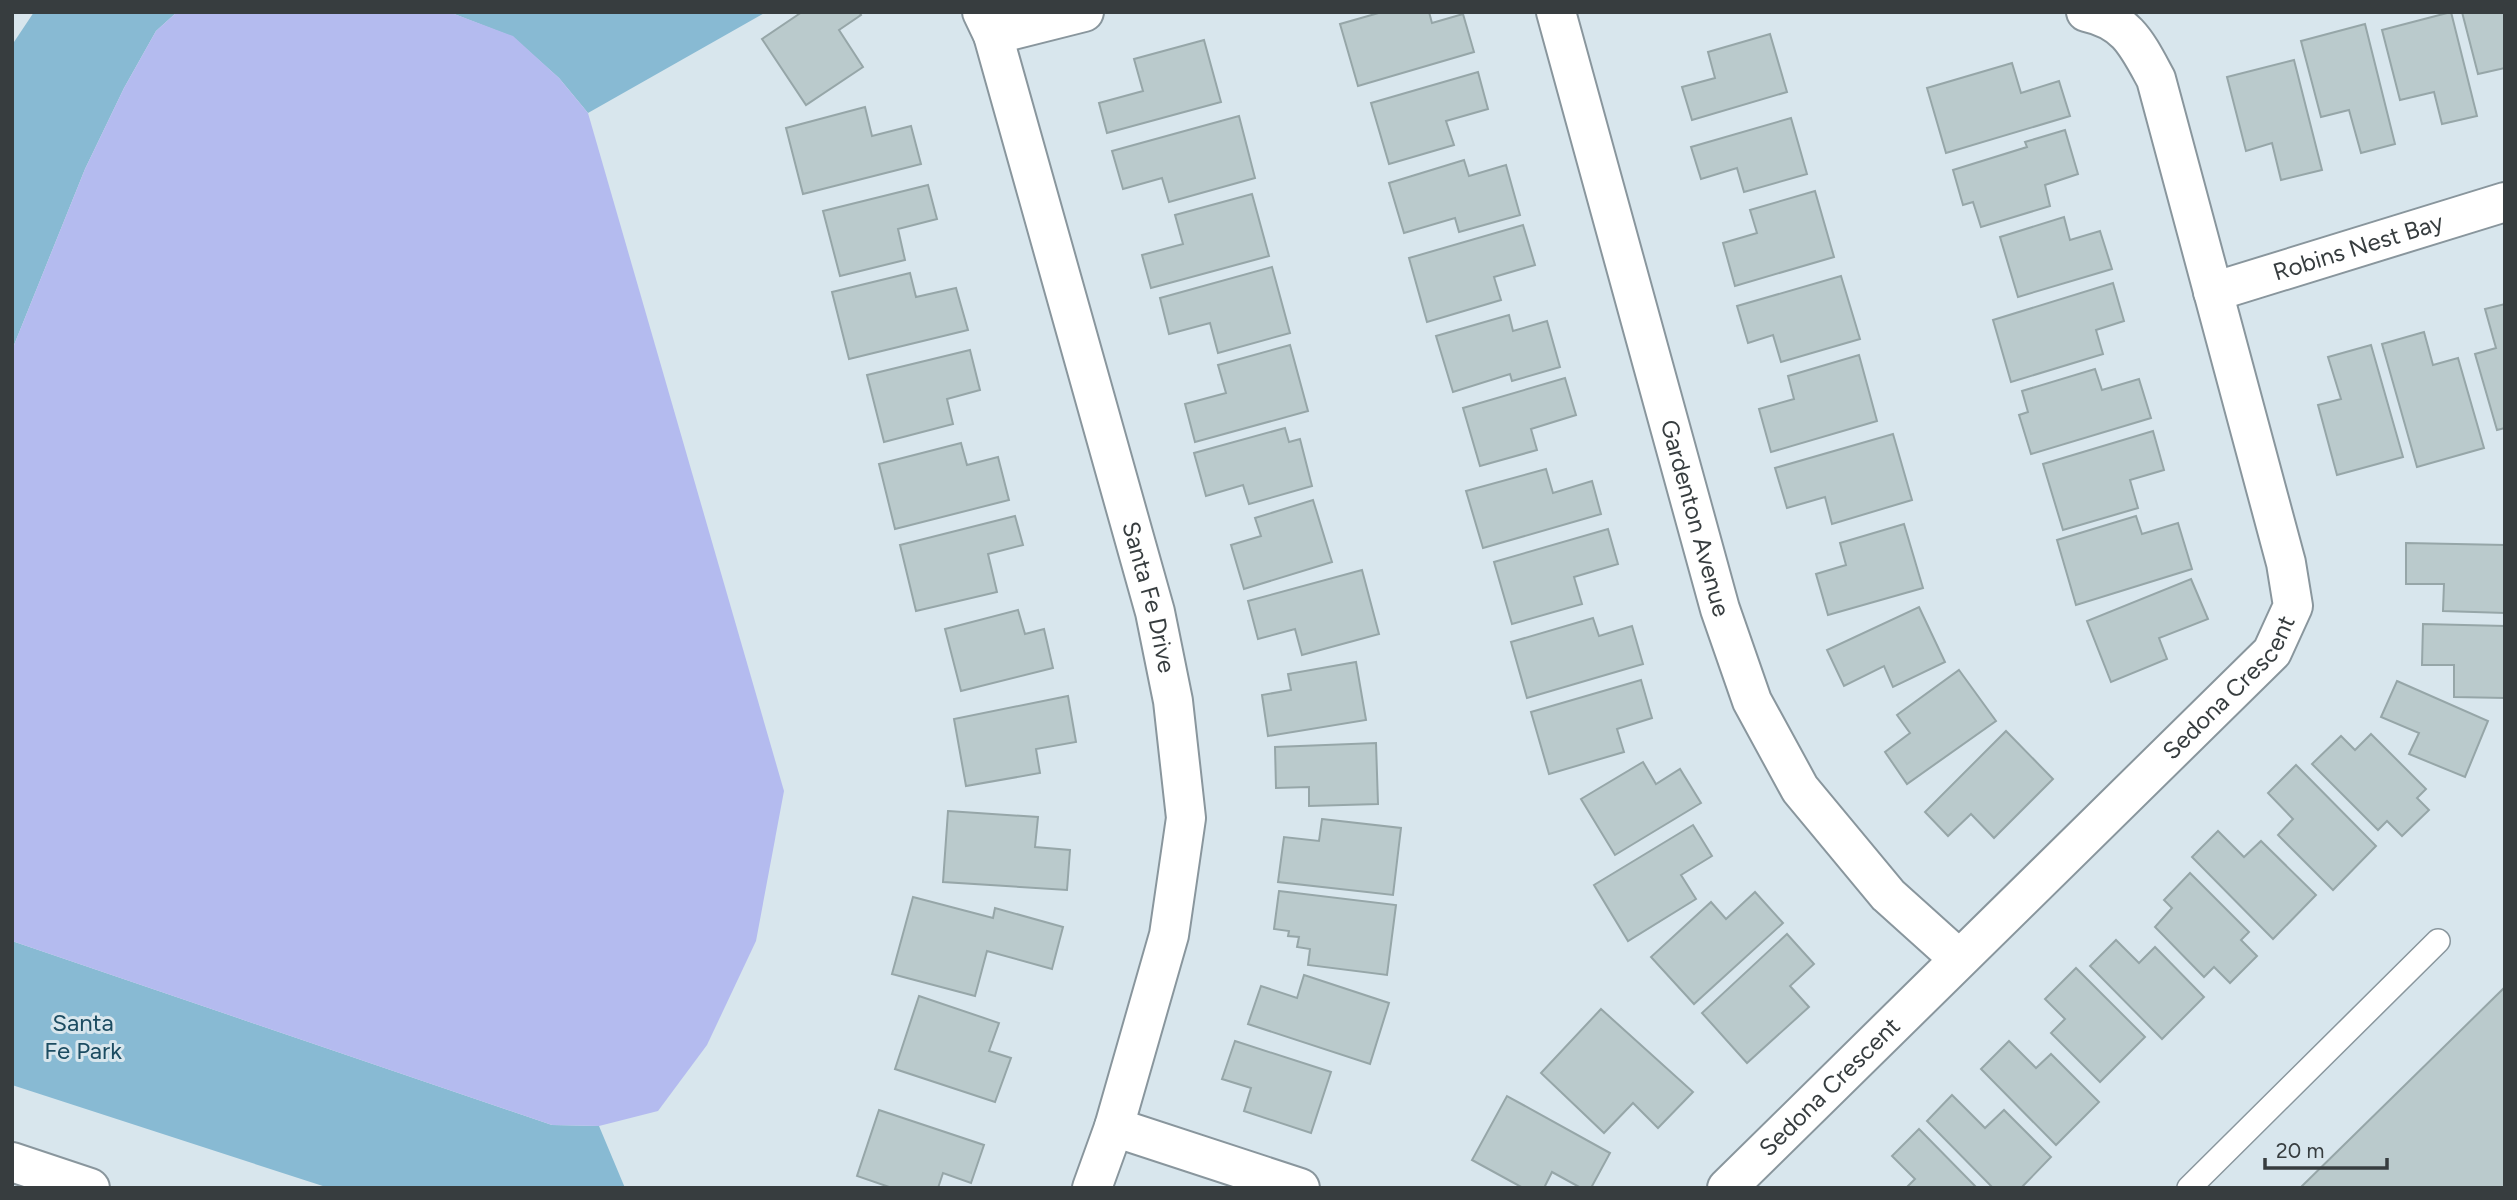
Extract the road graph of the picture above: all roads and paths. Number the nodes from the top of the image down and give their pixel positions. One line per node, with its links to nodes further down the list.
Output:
1 (1084, 12): 4 (street)
2 (1556, 12): 8 (street, Gardenton Avenue)
3 (2086, 12): 6 (street, Sedona Crescent)
4 (988, 23): 9 (street, Santa Fe Drive)
5 (2505, 202): 6 (street, Robins Nest Bay)
6 (2213, 292): 8 (street, Sedona Crescent)
7 (2438, 941): 15 (lane)
8 (1958, 958): 14 (street, Sedona Crescent)
9 (1114, 1127): 12 (street, Santa Fe Drive); 13 (street)
10 (12, 1162): 11 (street)
11 (90, 1188)
12 (1092, 1188)
13 (1300, 1188)
14 (1727, 1188)
15 (2189, 1188)

